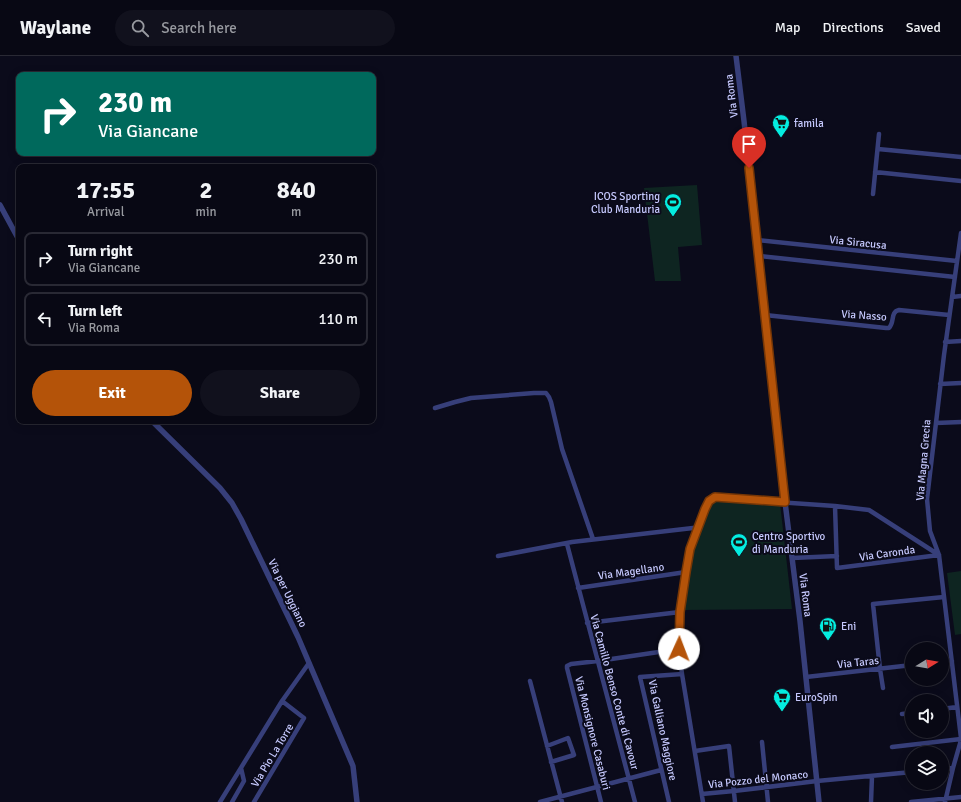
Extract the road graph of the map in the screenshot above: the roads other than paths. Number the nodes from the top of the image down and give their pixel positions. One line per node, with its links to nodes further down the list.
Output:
1 (736, 56): 11 (street, Via Roma)
2 (880, 134): 3 (street)
3 (878, 149): 4 (street); 5 (street)
4 (961, 157)
5 (875, 172): 6 (street); 7 (street)
6 (961, 181)
7 (873, 194)
8 (0, 205): 10 (street)
9 (961, 233): 12 (street, Via Magna Grecia)
10 (16, 234)
11 (757, 240): 13 (street, Via Roma); 14 (street, Via Siracusa)
12 (960, 253): 14 (street, Via Magna Grecia)
13 (759, 256): 15 (street); 18 (street, Via Roma)
14 (957, 261): 15 (street, Via Magna Grecia)
15 (955, 277): 17 (street, Via Magna Grecia)
16 (961, 296): 17 (street)
17 (952, 297): 19 (street, Via Magna Grecia)
18 (765, 315): 19 (street, Via Nasso); 28 (street, Via Roma)
19 (949, 315): 21 (street, Via Magna Grecia)
20 (961, 341): 21 (street)
21 (946, 342): 23 (street, Via Magna Grecia)
22 (961, 383): 23 (street)
23 (940, 384): 26 (street, Via Magna Grecia)
24 (435, 408): 31 (street)
25 (961, 422): 26 (street)
26 (936, 423): 33 (street, Via Magna Grecia)
27 (155, 424): 46 (street, Via per Uggiano)
28 (785, 502): 29 (street); 30 (street); 36 (street, Via Roma)
29 (835, 506): 33 (street); 35 (street)
30 (698, 529): 31 (street); 37 (street)
31 (593, 539): 32 (street)
32 (567, 544): 34 (street); 38 (street, Via Camillo Benso Conte di Cavour)
33 (939, 555): 35 (street, Via Caronda); 39 (street, Via Magna Grecia)
34 (498, 556)
35 (836, 556): 36 (street)
36 (792, 558): 50 (street, Via Roma)
37 (686, 572): 38 (street, Via Magellano); 40 (street)
38 (578, 588): 41 (street, Via Camillo Benso Conte di Cavour)
39 (944, 596): 45 (street, Via Magna Grecia); 48 (street)
40 (680, 612): 41 (street); 42 (street)
41 (587, 623): 43 (street, Via Camillo Benso Conte di Cavour)
42 (679, 649): 43 (street); 49 (street)
43 (598, 661): 73 (street, Via Camillo Benso Conte di Cavour); 75 (street, Via Monsignore Casaburi)
44 (949, 661): 45 (street)
45 (952, 661): 53 (street, Via Magna Grecia)
46 (309, 663): 55 (street); 85 (street, Via per Uggiano)
47 (905, 666): 48 (street, Via Taras)
48 (880, 669): 50 (street, Via Taras); 54 (street)
49 (682, 674): 64 (street); 70 (street, Via Galliano Maggiore)
50 (806, 677): 74 (street, Via Roma)
51 (530, 681): 62 (street)
52 (961, 686): 53 (street)
53 (955, 687): 57 (street, Via Magna Grecia)
54 (883, 688)
55 (282, 701): 67 (street); 84 (street, Via Pio La Torre)
56 (949, 709): 57 (street)
57 (959, 710): 60 (street, Via Magna Grecia)
58 (902, 714): 59 (street)
59 (905, 714)
60 (961, 739): 63 (street); 65 (street)
61 (762, 742): 76 (street)
62 (547, 746): 66 (street); 66 (street)
63 (892, 747)
64 (694, 750): 77 (street); 78 (street)
65 (959, 754): 69 (street)
66 (551, 762): 79 (street)
67 (241, 768): 82 (street); 83 (street)
68 (949, 768): 69 (street)
69 (953, 768): 81 (street)
70 (661, 770): 73 (street); 90 (street, Via Galliano Maggiore)
71 (905, 773): 72 (street, Via Pozzo del Monaco)
72 (872, 776): 74 (street, Via Pozzo del Monaco); 95 (street)
73 (629, 778): 75 (street); 89 (street, Via Camillo Benso Conte di Cavour)
74 (817, 781): 76 (street, Via Pozzo del Monaco); 94 (street, Via Roma)
75 (597, 787): 79 (street); 88 (street, Via Monsignore Casaburi)
76 (767, 787): 77 (street, Via Pozzo del Monaco); 93 (street)
77 (734, 791): 78 (street, Via Pozzo del Monaco); 92 (street)
78 (702, 794): 91 (street)
79 (561, 797): 86 (street); 87 (street)
80 (961, 797): 81 (street)
81 (945, 800): 96 (street)
82 (220, 802)
83 (232, 802)
84 (254, 802)
85 (357, 802)
86 (540, 802)
87 (562, 802)
88 (601, 802)
89 (635, 802)
90 (669, 802)
91 (703, 802)
92 (735, 802)
93 (768, 802)
94 (819, 802)
95 (872, 802)
96 (911, 802)

